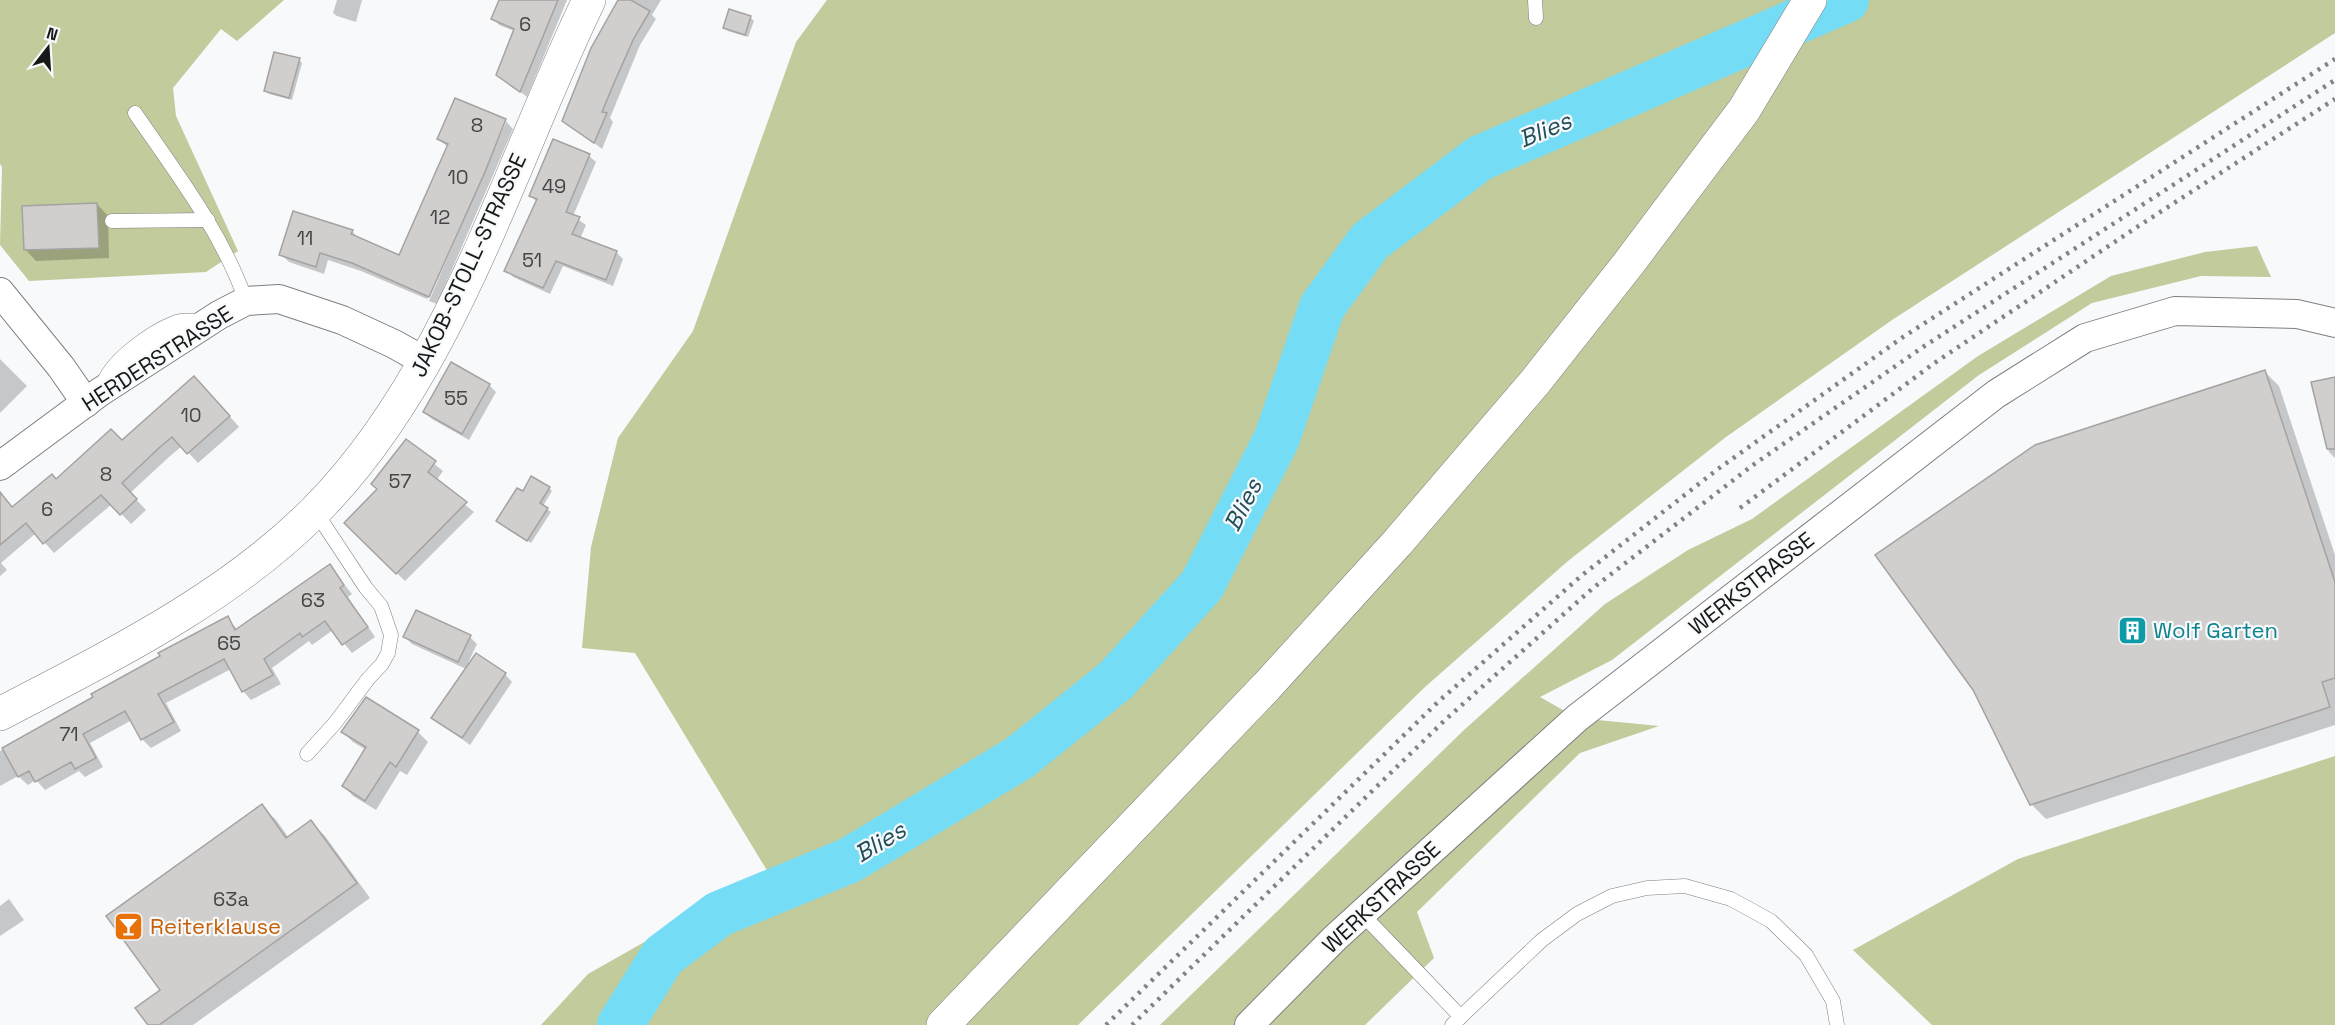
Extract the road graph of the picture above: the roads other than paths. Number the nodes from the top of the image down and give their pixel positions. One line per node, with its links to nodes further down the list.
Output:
1 (589, 0): 11 (main road, JAKOB-STOLL-STRASSE)
2 (1534, 0): 4 (lane)
3 (1810, 0): 19 (main road)
4 (1536, 18)
5 (135, 113): 6 (lane)
6 (207, 220): 7 (lane); 9 (lane)
7 (112, 221)
8 (0, 292): 12 (street)
9 (246, 301): 11 (street, HERDERSTRASSE); 12 (street, HERDERSTRASSE)
10 (2335, 323): 17 (street, WERKSTRASSE)
11 (426, 362): 14 (main road, JAKOB-STOLL-STRASSE)
12 (93, 398): 13 (street, HERDERSTRASSE)
13 (0, 466)
14 (315, 511): 15 (main road, JAKOB-STOLL-STRASSE); 16 (lane)
15 (0, 714)
16 (307, 754)
17 (1362, 914): 18 (lane); 20 (street, WERKSTRASSE)
18 (1456, 1021): 21 (lane)
19 (943, 1025)
20 (1249, 1025)
21 (1837, 1025)

